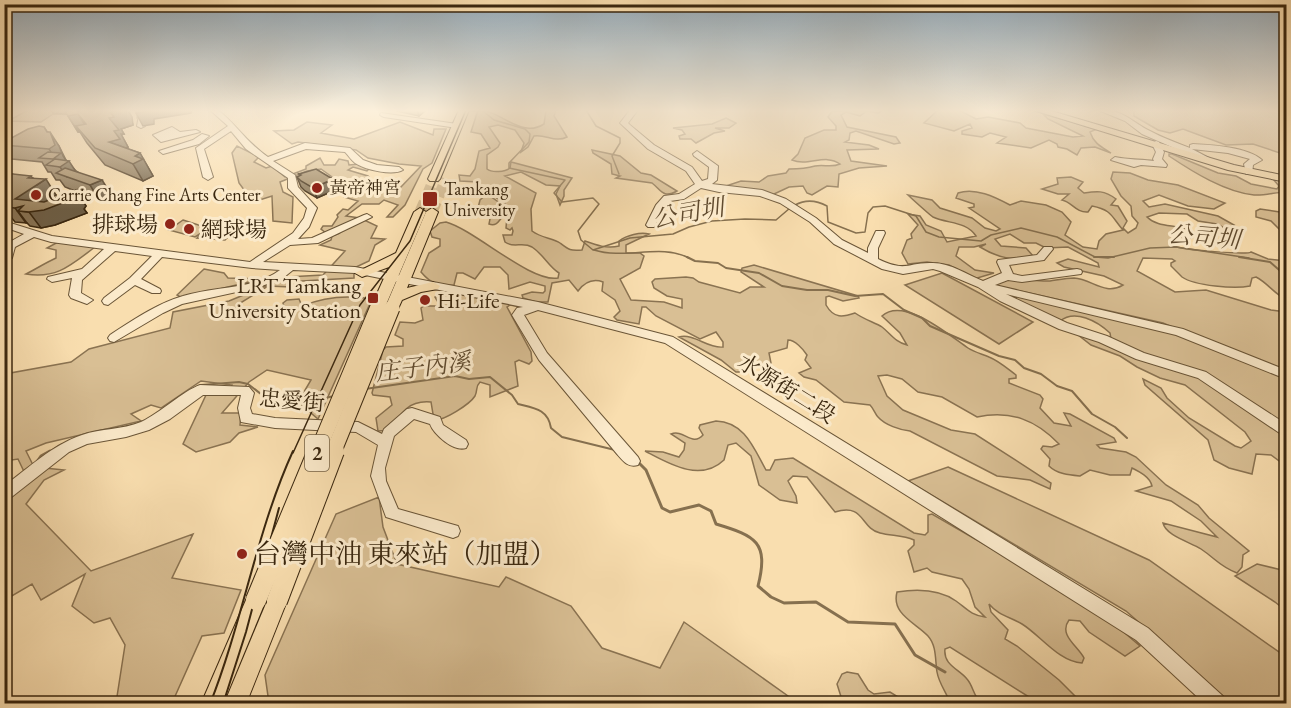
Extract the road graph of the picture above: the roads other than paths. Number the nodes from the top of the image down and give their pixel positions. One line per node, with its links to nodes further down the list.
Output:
1 (193, 143): 11 (street)
2 (207, 143): 18 (street)
3 (244, 143): 13 (street)
4 (452, 143): 5 (main road)
5 (455, 143)
6 (646, 143): 21 (street)
7 (1153, 143): 9 (main road)
8 (1183, 143): 10 (street)
9 (1156, 144): 14 (street); 15 (main road)
10 (1186, 144): 15 (street); 17 (street)
11 (163, 152)
12 (697, 154): 21 (street)
13 (268, 160): 16 (street); 28 (street)
14 (1115, 160)
15 (1210, 162): 17 (main road)
16 (399, 170)
17 (1249, 172): 19 (main road)
18 (208, 177)
19 (1287, 178)
20 (733, 179): 21 (street)
21 (707, 184): 25 (street); 34 (street)
22 (426, 212): 33 (main road, 2)
23 (367, 217): 28 (street)
24 (4, 224): 26 (street)
25 (651, 225)
26 (33, 233): 29 (street); 32 (street)
27 (880, 233): 34 (street)
28 (288, 242): 35 (street)
29 (113, 247): 31 (street); 38 (street)
30 (1048, 249): 41 (street)
31 (160, 254): 35 (street); 43 (street)
32 (6, 257): 37 (street)
33 (407, 257): 40 (main road); 45 (main road); 47 (main road, 2)
34 (873, 258): 44 (street)
35 (252, 265): 36 (street)
36 (289, 268): 40 (street); 51 (street)
37 (4, 270)
38 (83, 272): 42 (street); 48 (street)
39 (1077, 272): 41 (street)
40 (362, 273): 47 (main road)
41 (1006, 276): 44 (street)
42 (52, 279)
43 (134, 280): 46 (street); 49 (street)
44 (982, 285): 52 (street); 53 (street)
45 (433, 286): 47 (main road); 50 (street, 水源街二段)
46 (156, 291)
47 (391, 294): 61 (main road, 2, bridge)
48 (87, 300)
49 (108, 301)
50 (538, 306): 58 (street); 64 (street, 水源街二段)
51 (114, 338)
52 (1287, 375)
53 (1272, 423): 54 (street); 55 (street)
54 (1287, 430)
55 (1287, 435)
56 (385, 443): 57 (street); 59 (street, 忠愛街); 60 (street)
57 (460, 444)
58 (633, 461)
59 (4, 495)
60 (453, 531)
61 (267, 600): 62 (main road, 2); 63 (main road, 2)
62 (212, 704)
63 (235, 704)
64 (1220, 704)

